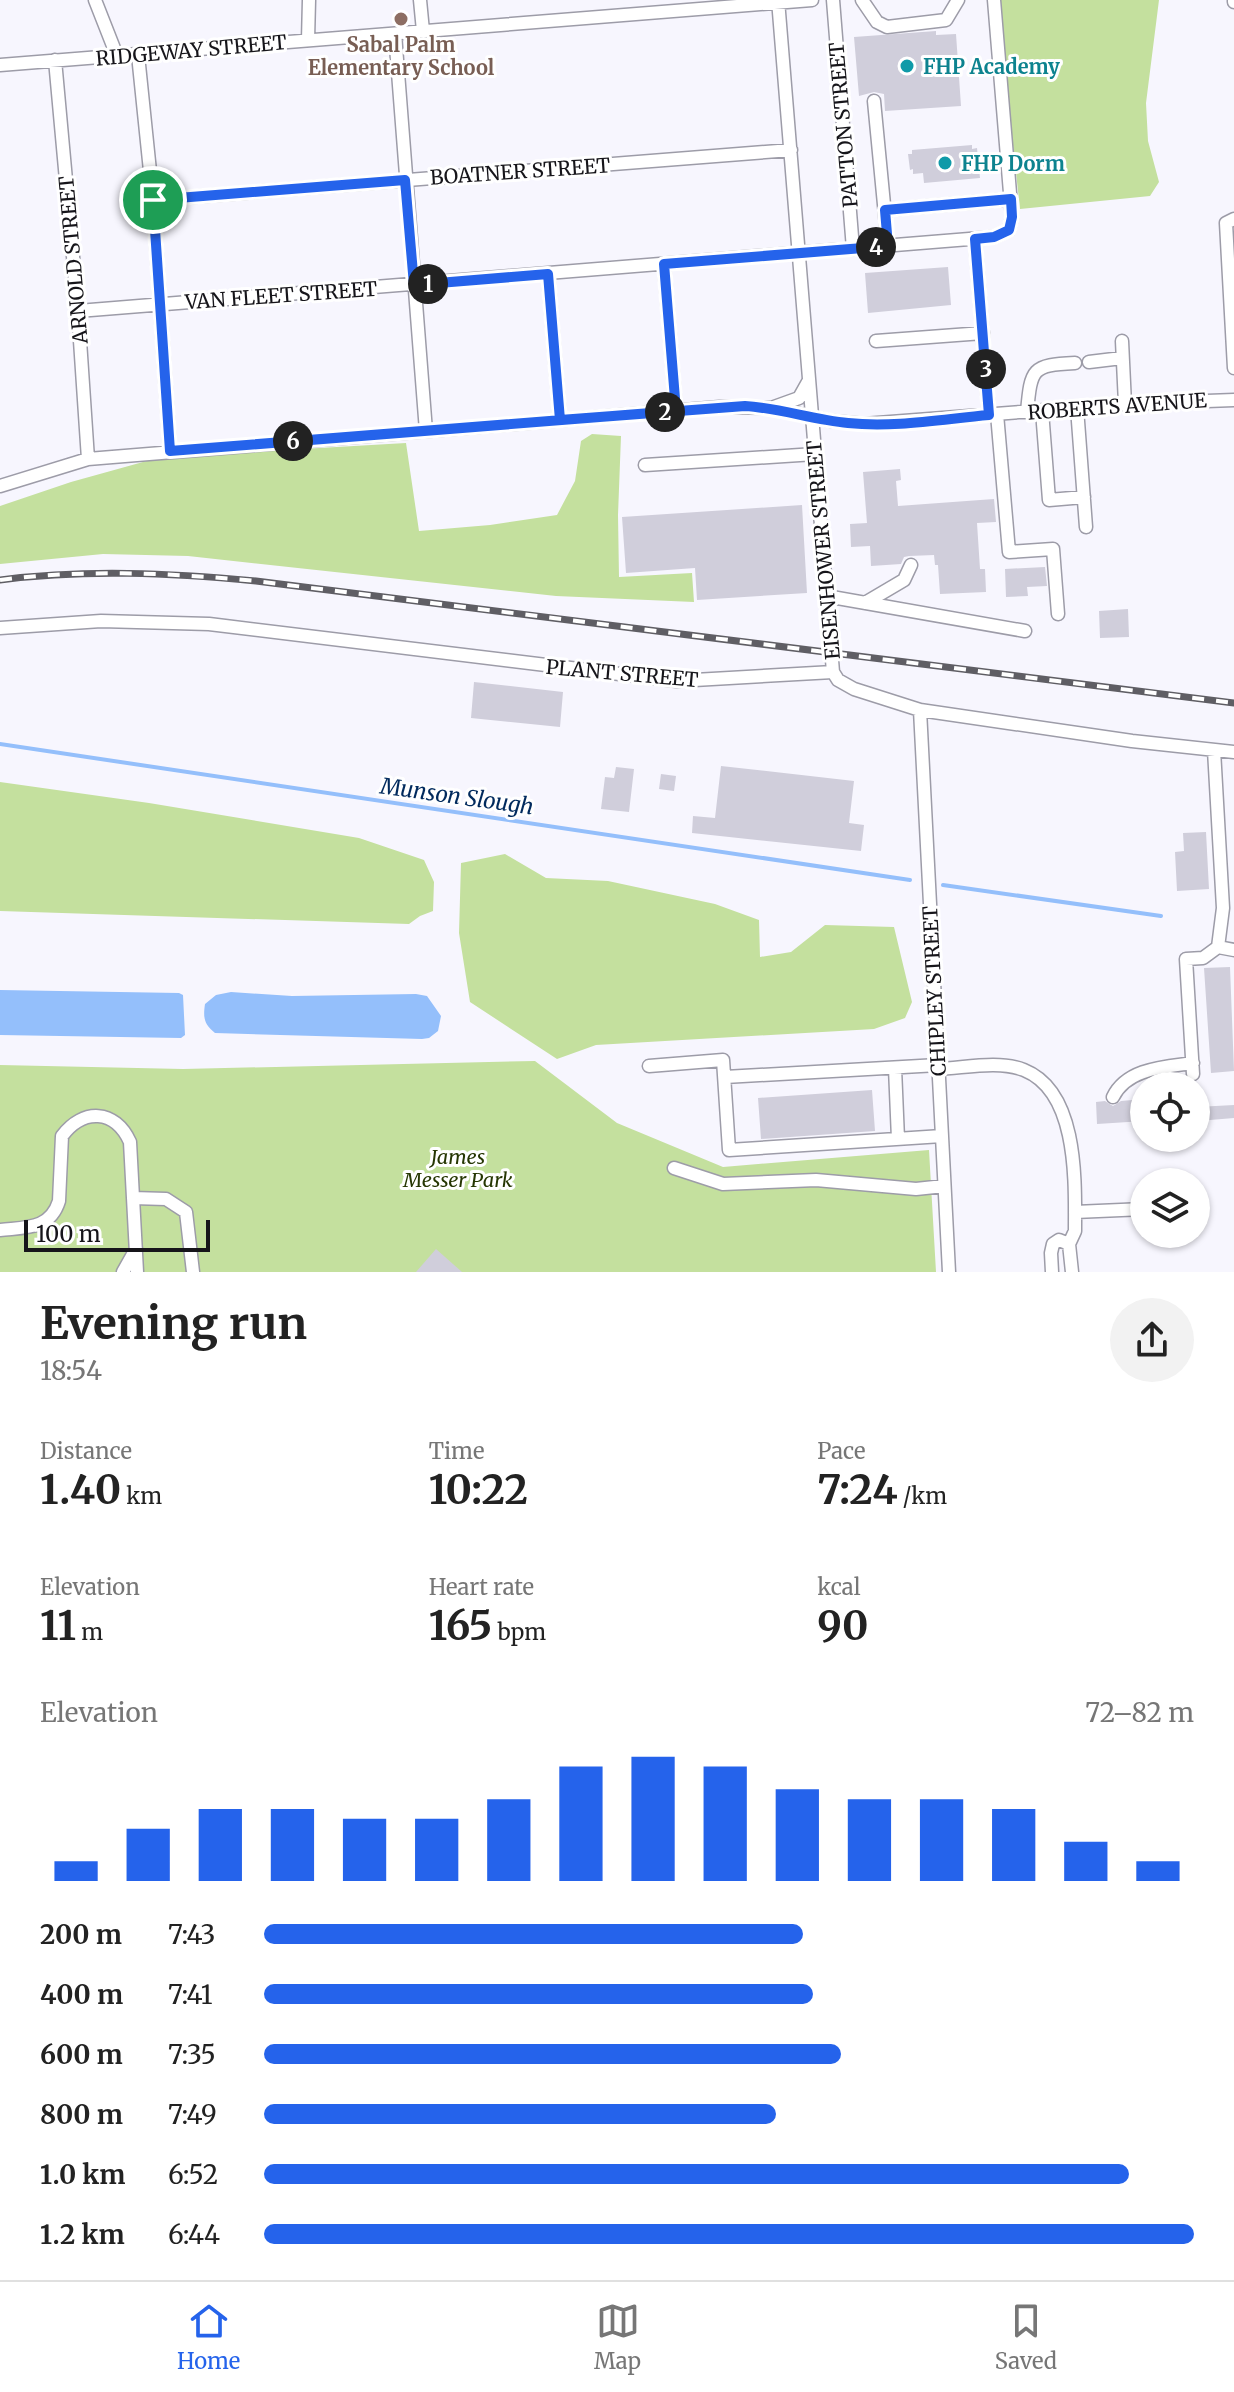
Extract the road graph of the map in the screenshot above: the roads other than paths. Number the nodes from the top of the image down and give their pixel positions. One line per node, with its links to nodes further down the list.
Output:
1 (95, 0): 14 (street)
2 (309, 0): 12 (street)
3 (420, 0): 10 (street)
4 (812, 0): 9 (street, RIDGEWAY STREET)
5 (833, 0): 26 (street, PATTON STREET)
6 (862, 0): 7 (street)
7 (958, 0)
8 (994, 0): 20 (street)
9 (778, 1): 10 (street, RIDGEWAY STREET); 18 (street, EISENHOWER STREET)
10 (423, 31): 11 (street, RIDGEWAY STREET)
11 (395, 34): 12 (street, RIDGEWAY STREET); 19 (street)
12 (308, 40): 13 (street, RIDGEWAY STREET)
13 (138, 55): 14 (street, RIDGEWAY STREET); 21 (street)
14 (117, 56): 15 (street, RIDGEWAY STREET)
15 (55, 60): 16 (street, RIDGEWAY STREET); 32 (street, ARNOLD STREET)
16 (0, 65)
17 (874, 101): 22 (street)
18 (791, 150): 19 (street, BOATNER STREET); 27 (street, EISENHOWER STREET)
19 (405, 180): 21 (street, BOATNER STREET); 30 (street)
20 (1011, 199): 22 (street); 24 (street, VAN FLEET STREET)
21 (153, 200): 31 (street)
22 (885, 210): 25 (street)
23 (1234, 219): 39 (street)
24 (975, 239): 25 (street, VAN FLEET STREET); 33 (street)
25 (888, 246): 26 (street, VAN FLEET STREET)
26 (853, 249): 27 (street, VAN FLEET STREET)
27 (799, 253): 28 (street, VAN FLEET STREET); 40 (street, EISENHOWER STREET)
28 (664, 264): 29 (street, VAN FLEET STREET); 45 (street)
29 (548, 274): 30 (street, VAN FLEET STREET); 50 (street)
30 (414, 285): 31 (street, VAN FLEET STREET); 51 (street)
31 (158, 304): 32 (street, VAN FLEET STREET); 52 (street)
32 (78, 311): 54 (street, ARNOLD STREET)
33 (983, 333): 34 (street); 48 (street)
34 (876, 341)
35 (1122, 341): 36 (street)
36 (1122, 358): 37 (street); 42 (street)
37 (1089, 362)
38 (1075, 363): 47 (street)
39 (1234, 368)
40 (809, 379): 43 (street); 49 (street, EISENHOWER STREET)
41 (1234, 400): 42 (street, ROBERTS AVENUE)
42 (1125, 404): 44 (street, ROBERTS AVENUE)
43 (772, 408): 45 (street, ROBERTS AVENUE); 49 (street, ROBERTS AVENUE)
44 (1077, 408): 46 (street, ROBERTS AVENUE); 57 (street)
45 (676, 411): 50 (street, ROBERTS AVENUE)
46 (1042, 411): 47 (street, ROBERTS AVENUE); 57 (street)
47 (1027, 412): 48 (street, ROBERTS AVENUE)
48 (993, 415): 49 (street, ROBERTS AVENUE); 62 (street)
49 (812, 417): 53 (street, EISENHOWER STREET)
50 (560, 420): 51 (street, ROBERTS AVENUE)
51 (426, 431): 52 (street, ROBERTS AVENUE)
52 (170, 451): 54 (street, ROBERTS AVENUE)
53 (815, 454): 55 (street); 60 (street, EISENHOWER STREET)
54 (88, 459): 56 (street, ROBERTS AVENUE)
55 (645, 465)
56 (0, 486)
57 (1084, 497): 58 (street)
58 (1086, 527)
59 (911, 565): 61 (street)
60 (826, 596): 61 (street); 65 (street, EISENHOWER STREET)
61 (865, 603): 64 (street)
62 (1058, 614)
63 (0, 628): 65 (street, PLANT STREET)
64 (1025, 631)
65 (833, 672): 66 (street)
66 (920, 710): 67 (street); 72 (street, CHIPLEY STREET)
67 (1214, 750): 68 (street); 69 (street)
68 (1234, 752)
69 (1218, 947): 70 (street); 75 (street)
70 (1234, 950)
71 (649, 1066): 74 (street)
72 (938, 1067): 73 (street); 76 (street, CHIPLEY STREET); 82 (street)
73 (895, 1068): 74 (street); 77 (street)
74 (725, 1077): 77 (street)
75 (1113, 1097)
76 (942, 1136): 77 (street); 79 (street, CHIPLEY STREET)
77 (898, 1139)
78 (674, 1168): 79 (street)
79 (944, 1186): 89 (street, CHIPLEY STREET)
80 (133, 1198): 83 (street); 85 (street); 88 (street)
81 (1130, 1210): 82 (street)
82 (1075, 1212): 84 (street)
83 (0, 1230)
84 (1069, 1244): 90 (street); 91 (street)
85 (136, 1249): 86 (street); 87 (street)
86 (123, 1272)
87 (137, 1272)
88 (193, 1272)
89 (949, 1272)
90 (1052, 1272)
91 (1072, 1272)

